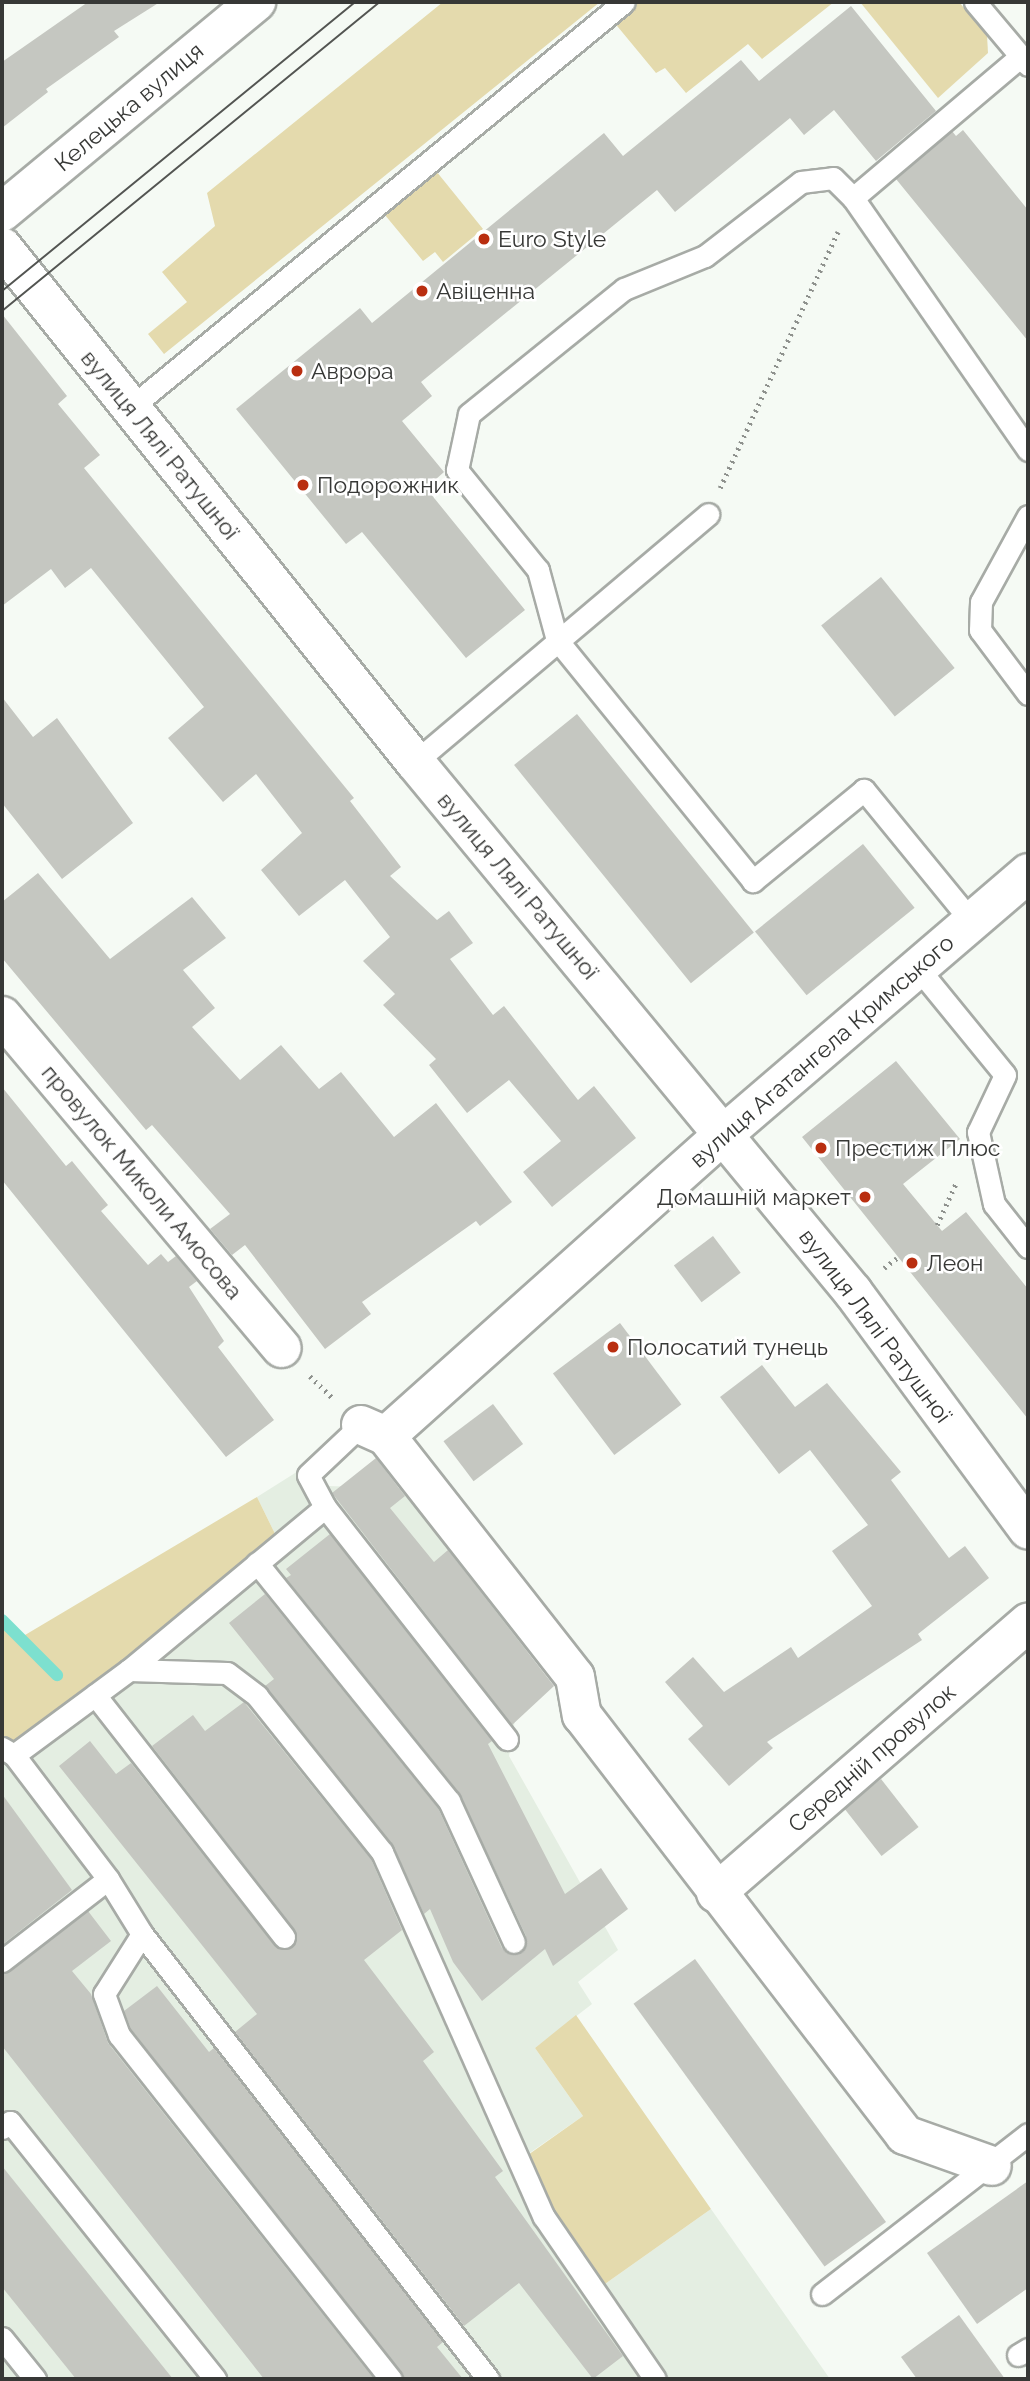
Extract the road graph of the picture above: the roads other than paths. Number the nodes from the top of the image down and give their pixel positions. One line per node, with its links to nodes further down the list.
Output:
1 (256, 2): 6 (street, Келецька вулиця)
2 (624, 2): 8 (lane)
3 (975, 2): 4 (lane)
4 (1024, 61): 5 (lane)
5 (853, 198): 9 (lane); 12 (lane)
6 (2, 212)
7 (2, 247): 8 (street, вулиця Лялі Ратушної)
8 (130, 408): 14 (street, вулиця Лялі Ратушної)
9 (1028, 450)
10 (708, 514): 12 (lane)
11 (1028, 516): 13 (lane)
12 (557, 640): 14 (lane); 16 (lane)
13 (1028, 694)
14 (415, 762): 19 (street, вулиця Лялі Ратушної)
15 (1028, 873): 16 (street, вулиця Агатангела Кримського)
16 (972, 922): 17 (street, вулиця Агатангела Кримського)
17 (917, 967): 19 (street, вулиця Агатангела Кримського); 20 (lane)
18 (2, 1016): 21 (street, провулок Миколи Амосова)
19 (724, 1134): 22 (street, вулиця Агатангела Кримського); 24 (street, вулиця Лялі Ратушної)
20 (1028, 1247)
21 (282, 1348)
22 (373, 1431): 23 (lane); 32 (street)
23 (325, 1507): 25 (lane); 29 (lane)
24 (1028, 1529)
25 (257, 1563): 27 (lane); 35 (lane)
26 (1028, 1623): 32 (street, Середній провулок)
27 (130, 1670): 28 (lane); 46 (lane)
28 (95, 1695): 30 (lane); 34 (lane)
29 (507, 1739)
30 (8, 1752): 31 (lane)
31 (108, 1879): 33 (lane); 36 (lane)
32 (716, 1893): 39 (street)
33 (142, 1934): 44 (lane); 45 (lane)
34 (284, 1937)
35 (514, 1942)
36 (2, 1961)
37 (2, 2128): 43 (lane)
38 (1028, 2134): 39 (lane)
39 (992, 2166): 40 (lane)
40 (822, 2294)
41 (2, 2338): 42 (lane)
42 (35, 2379)
43 (215, 2379)
44 (391, 2379)
45 (488, 2379)
46 (655, 2379)

